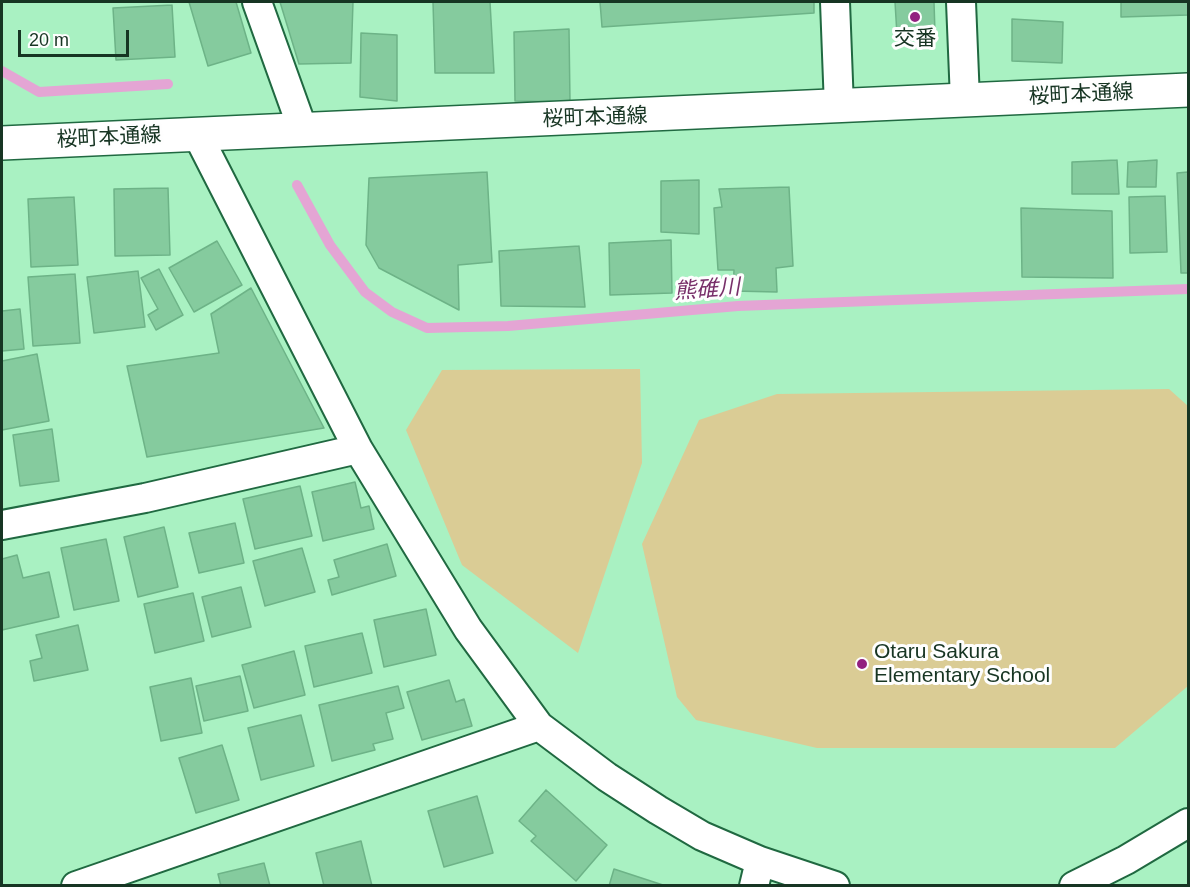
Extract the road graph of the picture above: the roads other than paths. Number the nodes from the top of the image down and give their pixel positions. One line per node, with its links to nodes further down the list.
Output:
1 (257, 2): 7 (street)
2 (835, 2): 6 (street)
3 (961, 2): 5 (street)
4 (1188, 90): 5 (street, 桜町本通線)
5 (965, 100): 6 (street, 桜町本通線)
6 (839, 107): 7 (street, 桜町本通線)
7 (303, 130): 8 (street, 桜町本通線)
8 (197, 134): 9 (street, 桜町本通線); 10 (street)
9 (2, 143)
10 (358, 450): 11 (street); 12 (street)
11 (2, 525)
12 (539, 726): 14 (street); 15 (street)
13 (1188, 823): 17 (street)
14 (757, 873): 16 (street)
15 (76, 885)
16 (835, 885)
17 (1074, 885)

